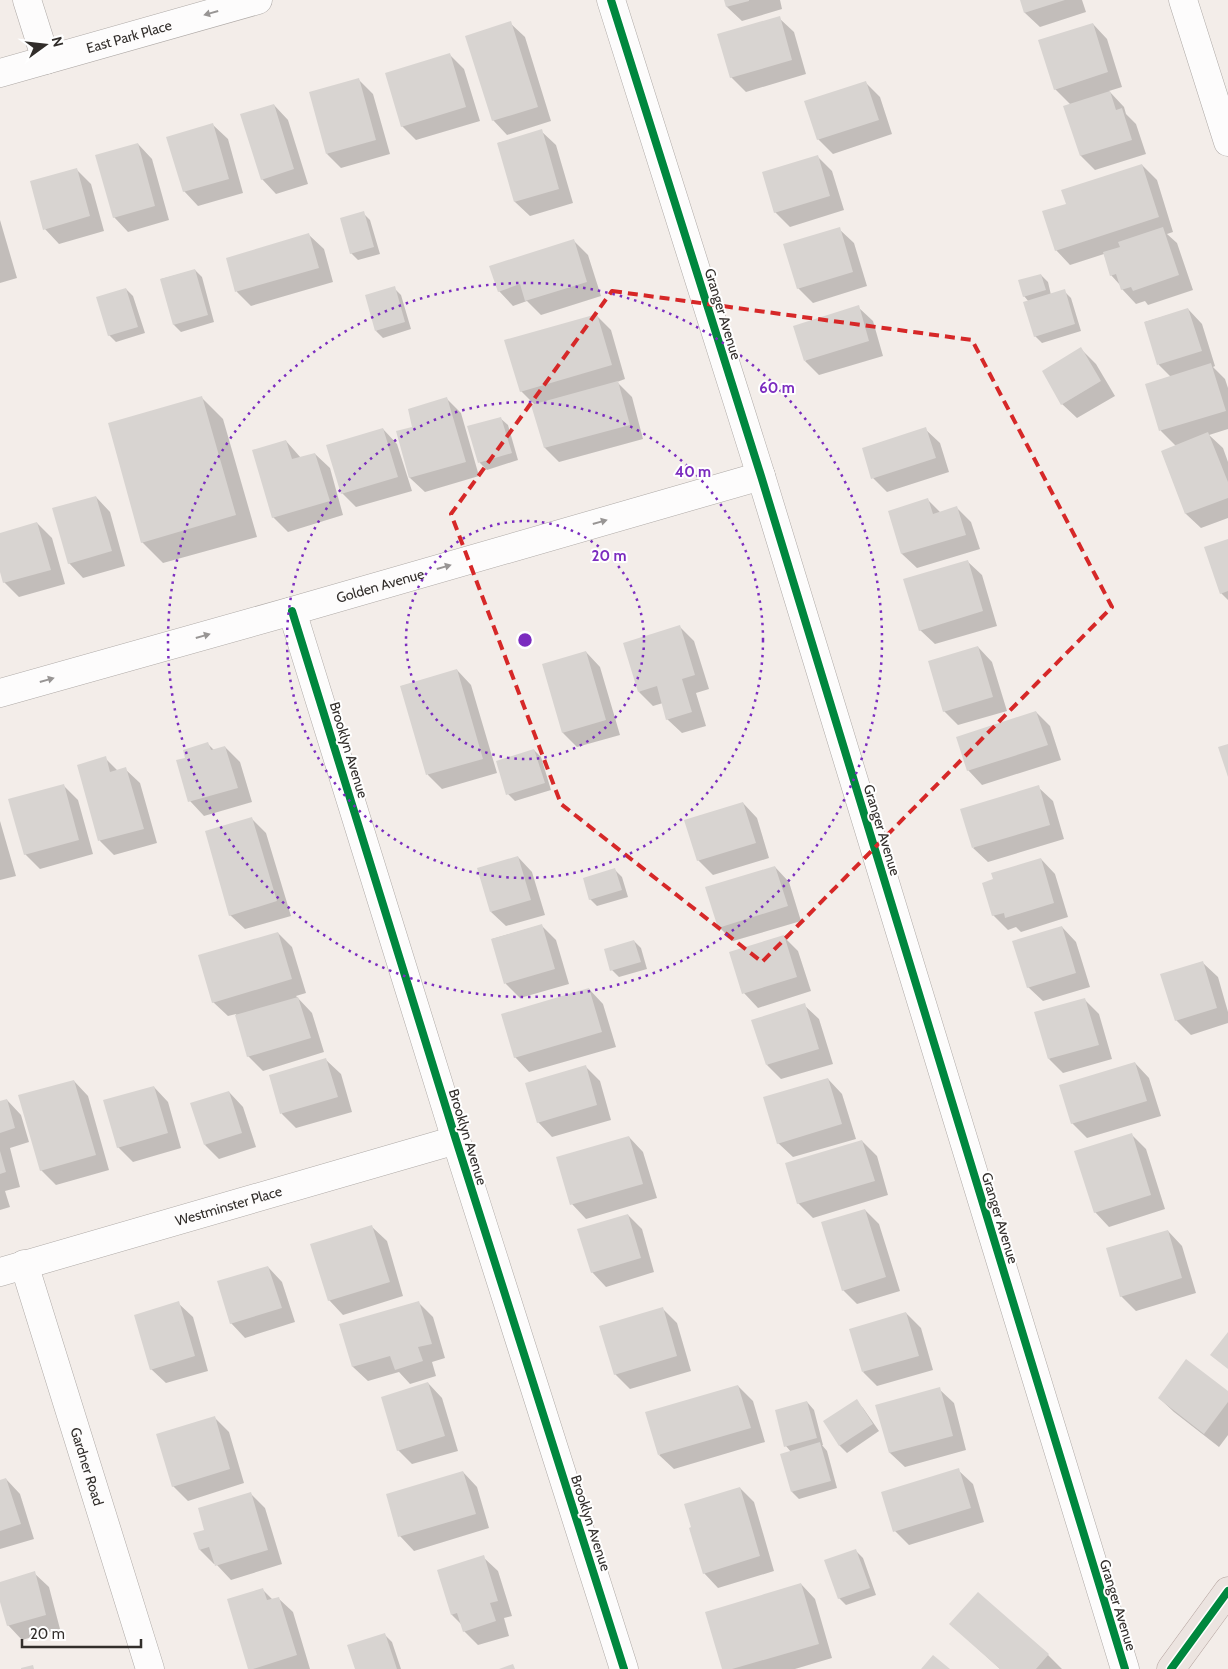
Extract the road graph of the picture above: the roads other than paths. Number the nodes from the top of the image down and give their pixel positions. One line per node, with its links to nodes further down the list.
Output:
1 (28, 0): 5 (street)
2 (258, 0): 5 (street, East Park Place, one-way to 5)
3 (611, 0): 8 (street, Granger Avenue)
4 (1183, 0): 7 (street)
5 (46, 60): 6 (street, East Park Place)
6 (0, 73)
7 (1228, 142)
8 (761, 476): 9 (street, Golden Avenue, one-way to 8); 16 (street, Granger Avenue)
9 (292, 611): 10 (street, Golden Avenue, one-way to 9); 11 (street, Brooklyn Avenue)
10 (0, 693)
11 (456, 1140): 12 (street, Westminster Place); 15 (street, Brooklyn Avenue)
12 (12, 1268): 14 (street, Gardner Road)
13 (1228, 1591): 17 (main road)
14 (150, 1669)
15 (624, 1669)
16 (1125, 1669)
17 (1171, 1669)

